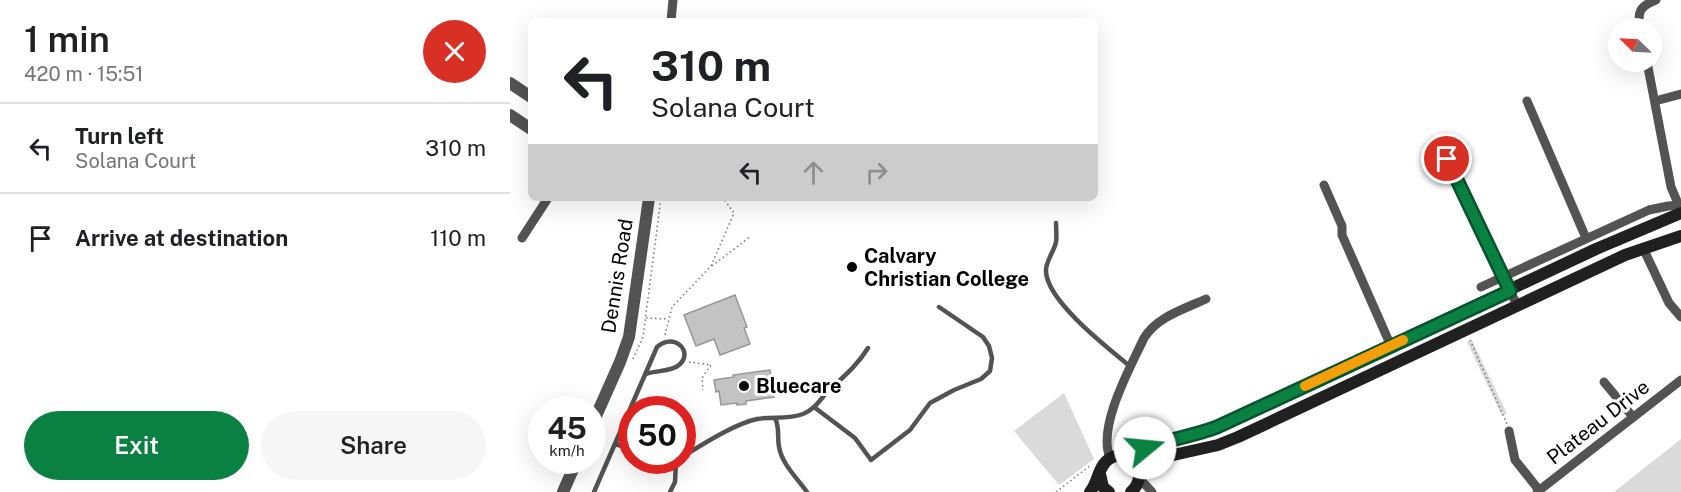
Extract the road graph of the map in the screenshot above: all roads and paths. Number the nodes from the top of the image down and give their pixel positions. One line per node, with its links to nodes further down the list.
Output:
1 (673, 0): 3 (street)
2 (1656, 0): 4 (street)
3 (671, 18)
4 (1638, 18)
5 (1649, 72): 10 (street)
6 (510, 83): 8 (street)
7 (1681, 94): 10 (street)
8 (528, 95)
9 (1527, 101): 27 (street)
10 (1655, 101): 15 (street)
11 (510, 116): 12 (street)
12 (528, 127)
13 (1437, 141): 30 (street)
14 (1324, 185): 41 (street)
15 (1671, 187): 19 (street); 20 (street)
16 (546, 201): 26 (street)
17 (649, 201): 49 (street, Dennis Road)
18 (725, 201): 29 (path)
19 (1681, 205): 20 (street)
20 (1668, 206): 23 (street); 27 (street)
21 (1681, 213): 23 (main road)
22 (1056, 224): 44 (lane)
23 (1646, 227): 32 (main road)
24 (751, 236): 29 (path)
25 (1681, 236): 28 (main road)
26 (522, 238)
27 (1586, 238): 30 (street)
28 (1643, 248): 34 (main road); 36 (street)
29 (711, 266): 38 (path)
30 (1504, 277): 31 (street); 32 (street)
31 (1481, 287)
32 (1510, 291): 34 (street); 41 (main road)
33 (1206, 299): 44 (street)
34 (1518, 305): 39 (main road)
35 (939, 307): 50 (lane)
36 (1681, 317)
37 (645, 318): 38 (path)
38 (669, 319): 40 (path)
39 (1465, 330): 53 (path); 62 (main road)
40 (663, 342): 43 (lane); 45 (lane)
41 (1390, 346): 57 (main road)
42 (868, 348): 50 (lane)
43 (683, 360): 45 (lane); 48 (path)
44 (1131, 367): 58 (street)
45 (646, 374): 54 (lane)
46 (1681, 380): 51 (street, Plateau Drive)
47 (1604, 382): 51 (street)
48 (703, 390)
49 (604, 396)
50 (814, 407): 52 (lane)
51 (1633, 417): 63 (street, Plateau Drive)
52 (775, 418): 56 (lane); 67 (lane)
53 (1509, 430): 63 (street)
54 (615, 444): 55 (lane); 65 (lane)
55 (618, 445)
56 (696, 449)
57 (1124, 456): 58 (main road); 62 (main road)
58 (1110, 458): 59 (main road)
59 (1096, 469): 68 (path); 69 (main road); 70 (main road)
60 (571, 474): 64 (street)
61 (675, 474): 66 (lane)
62 (1140, 476): 71 (main road); 72 (street)
63 (1538, 491)
64 (563, 492)
65 (594, 492)
66 (670, 492)
67 (807, 492)
68 (1056, 492)
69 (1090, 492)
70 (1109, 492)
71 (1131, 492)
72 (1152, 492)

